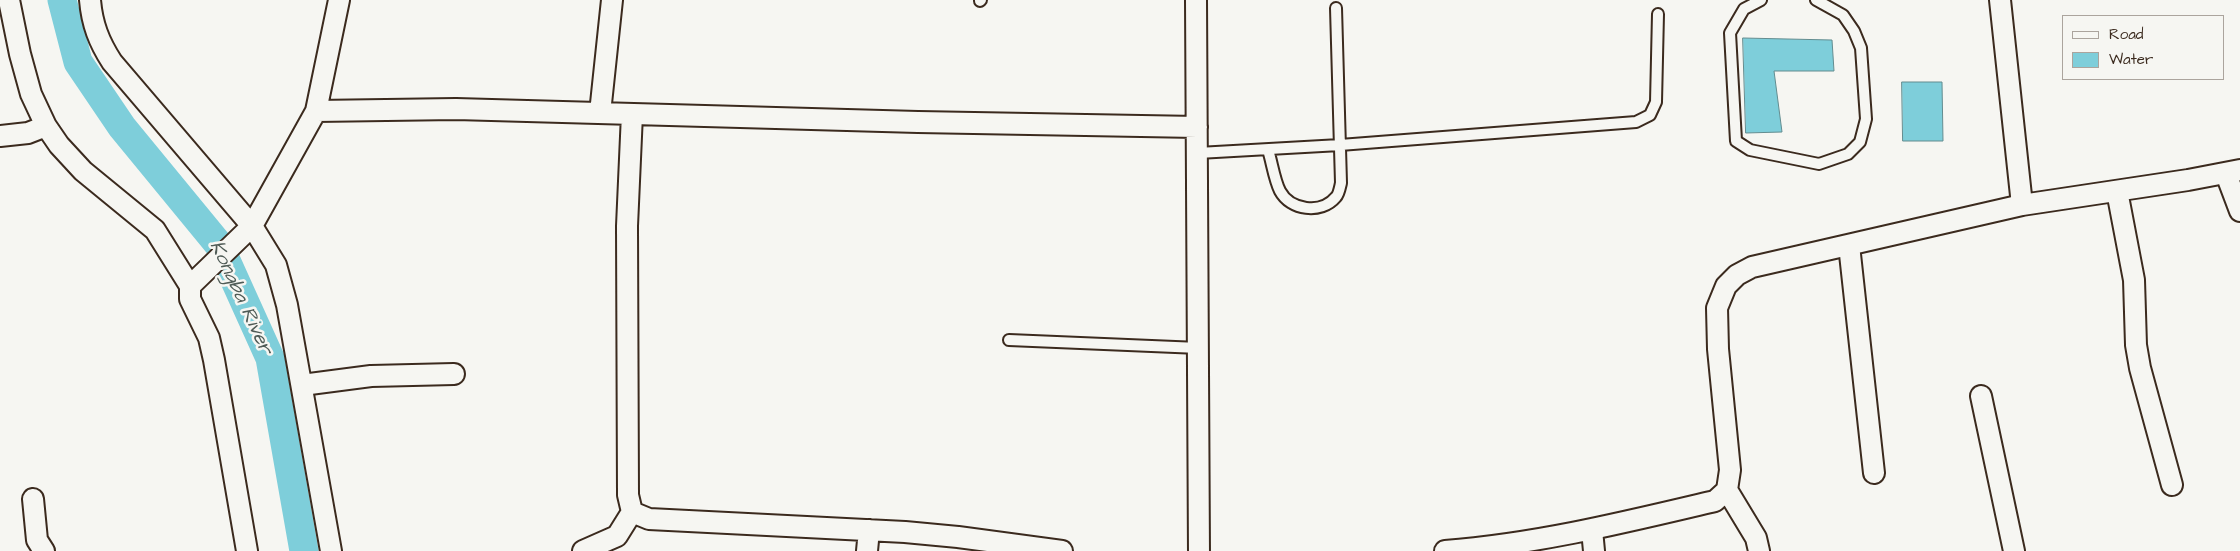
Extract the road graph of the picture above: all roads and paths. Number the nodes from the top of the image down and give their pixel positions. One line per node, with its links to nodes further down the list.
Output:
1 (9, 0): 14 (street)
2 (90, 0): 24 (street)
3 (339, 0): 11 (street)
4 (612, 0): 12 (street)
5 (1196, 0): 15 (street)
6 (1761, 0): 7 (lane)
7 (1816, 0)
8 (2000, 0): 22 (street)
9 (1336, 8): 17 (lane)
10 (1658, 14): 17 (lane)
11 (316, 111): 12 (street); 24 (street)
12 (600, 113): 13 (street)
13 (632, 114): 15 (street); 36 (street)
14 (46, 126): 16 (street); 26 (street)
15 (1197, 127): 19 (street)
16 (0, 136)
17 (1340, 145): 18 (lane); 18 (lane)
18 (1268, 150): 19 (lane)
19 (1198, 152): 28 (street)
20 (2233, 172): 21 (street); 23 (street)
21 (2117, 191): 22 (street); 33 (street)
22 (2022, 205): 25 (street)
23 (2240, 211)
24 (249, 228): 26 (street); 30 (street)
25 (1849, 244): 32 (street); 34 (street)
26 (194, 281): 41 (street)
27 (1009, 340): 28 (lane)
28 (1199, 348): 46 (street)
29 (454, 374): 30 (street)
30 (302, 384): 42 (street)
31 (1981, 396): 50 (street)
32 (1874, 473)
33 (2172, 485)
34 (1726, 490): 38 (street); 49 (street)
35 (33, 499): 40 (street)
36 (632, 512): 37 (street); 43 (street)
37 (869, 530): 44 (street); 45 (street)
38 (1592, 530): 39 (street); 48 (street)
39 (1502, 548): 47 (street)
40 (44, 551)
41 (247, 551)
42 (331, 551)
43 (584, 551)
44 (867, 551)
45 (1062, 551)
46 (1199, 551)
47 (1445, 551)
48 (1594, 551)
49 (1759, 551)
50 (2014, 551)

